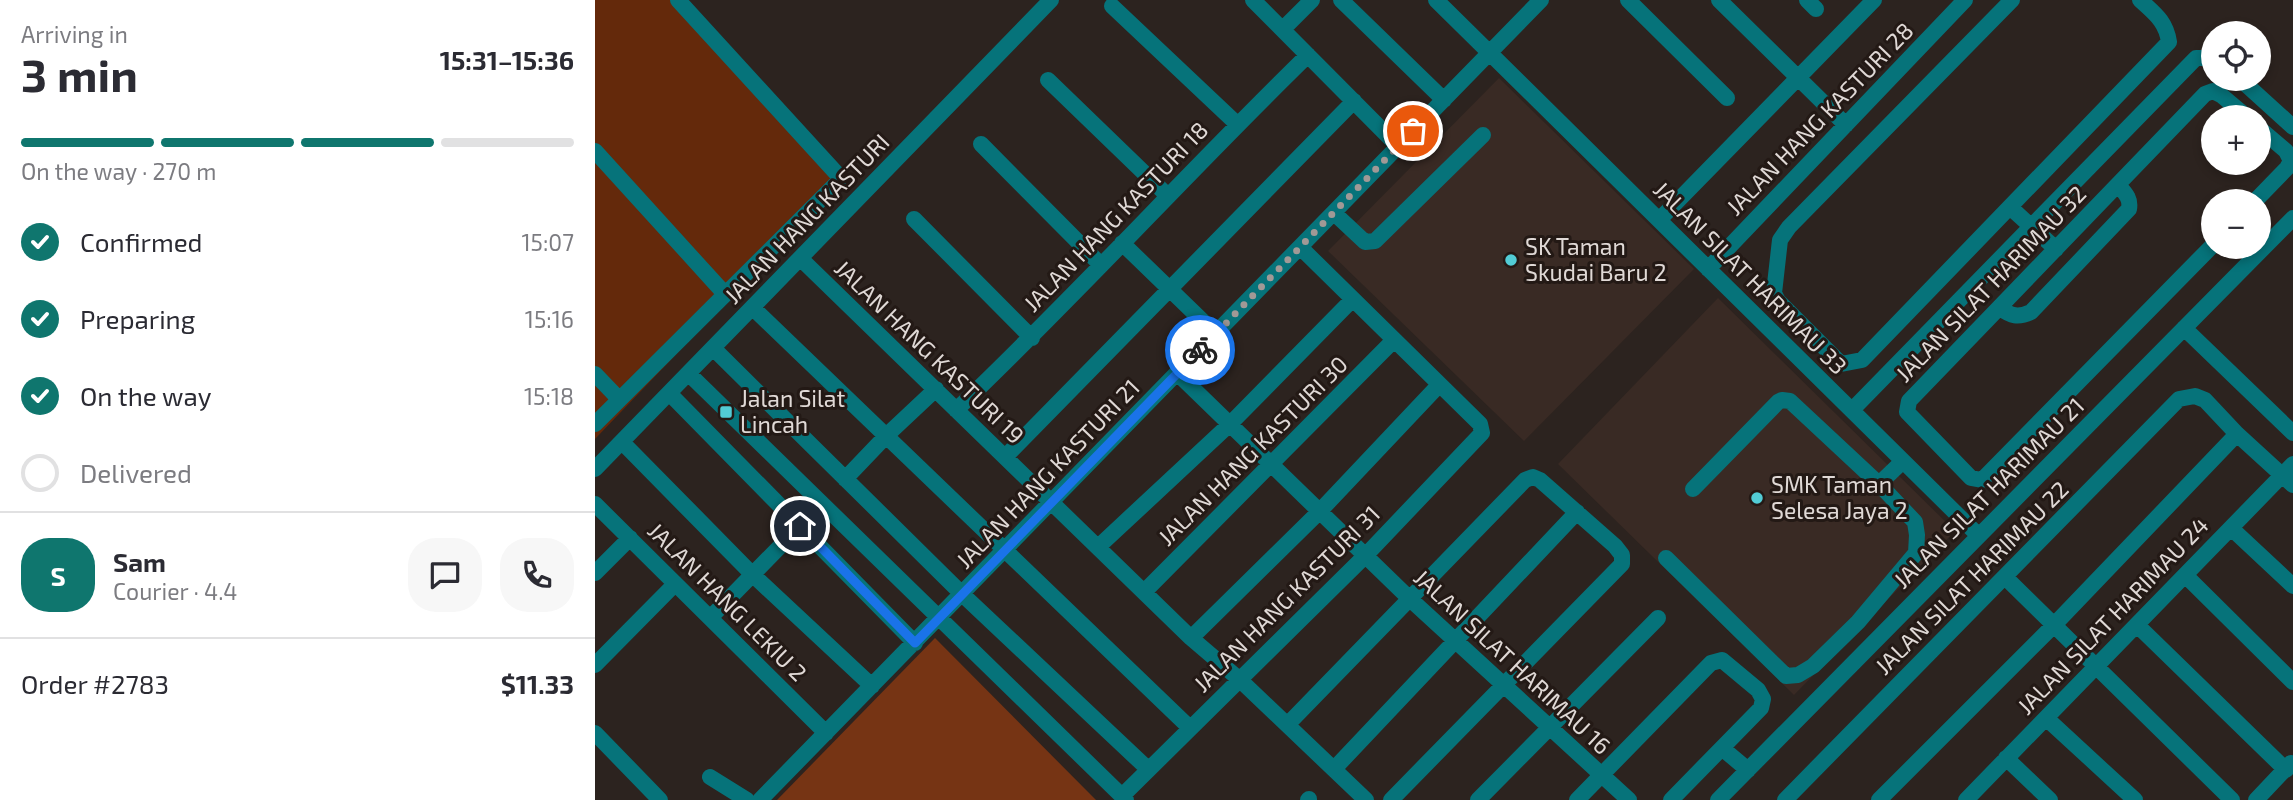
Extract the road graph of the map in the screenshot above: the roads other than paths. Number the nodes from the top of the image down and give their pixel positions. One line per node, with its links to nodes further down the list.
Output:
1 (678, 0): 51 (street)
2 (1051, 0): 47 (street, JALAN HANG KASTURI)
3 (1253, 0): 15 (street)
4 (1313, 0): 15 (street)
5 (1341, 0): 23 (street)
6 (1436, 0): 16 (street, JALAN SILAT HARIMAU 33)
7 (1541, 0): 16 (street, JALAN HANG KASTURI 21)
8 (1628, 0): 22 (street)
9 (1719, 0): 19 (street)
10 (1874, 0): 19 (street)
11 (1965, 0): 27 (street, JALAN HANG KASTURI 28)
12 (2013, 0): 37 (street)
13 (2140, 0): 37 (street)
14 (1112, 6): 26 (street)
15 (1283, 29): 17 (street)
16 (1489, 53): 23 (street, JALAN HANG KASTURI 21); 41 (street, JALAN SILAT HARIMAU 33)
17 (1308, 55): 24 (street); 26 (street, JALAN HANG KASTURI 18)
18 (2201, 58): 42 (street)
19 (1799, 77): 27 (street); 41 (street)
20 (1048, 80): 36 (street)
21 (2253, 91): 28 (street)
22 (1727, 97)
23 (1444, 100): 32 (street, JALAN HANG KASTURI 21)
24 (1354, 101): 32 (street); 50 (street)
25 (2233, 105): 34 (street, JALAN SILAT HARIMAU 32)
26 (1237, 124): 36 (street, JALAN HANG KASTURI 18)
27 (1846, 125): 49 (street, JALAN HANG KASTURI 28)
28 (2293, 127)
29 (1483, 135): 38 (street)
30 (2271, 138): 35 (street)
31 (981, 144): 48 (street)
32 (1398, 146): 38 (street, JALAN HANG KASTURI 21)
33 (595, 151): 51 (street)
34 (2117, 185): 45 (street, JALAN SILAT HARIMAU 32); 54 (street)
35 (2267, 189)
36 (1168, 196): 43 (street, JALAN HANG KASTURI 18)
37 (2011, 208): 42 (street)
38 (1334, 213): 44 (street, JALAN HANG KASTURI 21)
39 (2293, 218): 55 (street, JALAN SILAT HARIMAU 21)
40 (914, 219): 57 (street)
41 (1659, 220): 49 (street, JALAN SILAT HARIMAU 33)
42 (2031, 226): 45 (street); 68 (street)
43 (1122, 243): 48 (street, JALAN HANG KASTURI 18); 50 (street)
44 (1300, 247): 52 (street); 56 (street, JALAN HANG KASTURI 21)
45 (2056, 249): 54 (street, JALAN SILAT HARIMAU 32)
46 (2201, 257): 54 (street, JALAN SILAT HARIMAU 32)
47 (801, 259): 53 (street, JALAN HANG KASTURI); 64 (street, JALAN HANG KASTURI 19)
48 (1101, 265): 57 (street, JALAN HANG KASTURI 18)
49 (1708, 269): 68 (street, JALAN SILAT HARIMAU 33)
50 (1169, 289): 56 (street); 75 (street)
51 (725, 294): 66 (street)
52 (1352, 300): 58 (street); 70 (street)
53 (753, 308): 59 (street, JALAN HANG KASTURI); 73 (street)
54 (2000, 308)
55 (2184, 328): 71 (street); 89 (street, JALAN SILAT HARIMAU 21)
56 (1216, 334): 61 (street, JALAN HANG KASTURI 21)
57 (1032, 338): 67 (street, JALAN HANG KASTURI 18)
58 (1393, 341): 63 (street); 77 (street, JALAN HANG KASTURI 30)
59 (714, 349): 62 (street, JALAN HANG KASTURI); 80 (street)
60 (595, 373): 66 (street)
61 (1177, 373): 70 (street, JALAN SILAT HARIMAU 16); 83 (street, JALAN HANG KASTURI 21)
62 (689, 374): 65 (street, JALAN HANG KASTURI); 106 (street)
63 (1439, 385): 86 (street); 93 (street, JALAN HANG KASTURI 31)
64 (936, 389): 67 (street, JALAN HANG KASTURI 19); 73 (street)
65 (670, 394): 74 (street, JALAN HANG KASTURI); 87 (street)
66 (619, 400): 69 (street)
67 (956, 410): 75 (street, JALAN HANG KASTURI 19)
68 (1852, 410): 76 (street, JALAN SILAT HARIMAU 33)
69 (595, 424)
70 (1230, 424): 77 (street, JALAN SILAT HARIMAU 16); 91 (street)
71 (2293, 433)
72 (2237, 434): 79 (street); 98 (street, JALAN SILAT HARIMAU 22); 107 (street)
73 (887, 435): 80 (street); 92 (street)
74 (622, 442): 78 (street, JALAN HANG KASTURI); 96 (street)
75 (1006, 457): 83 (street, JALAN HANG KASTURI 19)
76 (1903, 461): 81 (street); 89 (street, JALAN SILAT HARIMAU 33)
77 (1271, 465): 86 (street, JALAN SILAT HARIMAU 16); 101 (street, JALAN HANG KASTURI 30)
78 (595, 469)
79 (2290, 475): 88 (street, JALAN SILAT HARIMAU 24)
80 (845, 479): 102 (street)
81 (1879, 484): 82 (street); 94 (street)
82 (1693, 489)
83 (1052, 502): 91 (street, JALAN HANG KASTURI 19); 92 (street, JALAN HANG KASTURI 21)
84 (595, 504): 90 (street, JALAN HANG LEKIU 2)
85 (1577, 512): 103 (street); 110 (street); 116 (street)
86 (1319, 513): 93 (street, JALAN SILAT HARIMAU 16); 109 (street)
87 (800, 526): 96 (street); 111 (street)
88 (2231, 528): 97 (street, JALAN SILAT HARIMAU 24); 100 (street)
89 (1979, 536): 129 (street, JALAN SILAT HARIMAU 21)
90 (630, 538): 95 (street); 99 (street, JALAN HANG LEKIU 2)
91 (1098, 547): 101 (street, JALAN HANG KASTURI 19)
92 (1004, 551): 102 (street, JALAN HANG KASTURI 21); 121 (street)
93 (1365, 556): 103 (street, JALAN SILAT HARIMAU 16); 114 (street, JALAN HANG KASTURI 31)
94 (1666, 558)
95 (595, 573)
96 (752, 574): 104 (street); 117 (street)
97 (2185, 575): 108 (street, JALAN SILAT HARIMAU 24); 115 (street)
98 (2005, 577): 107 (street); 143 (street, JALAN SILAT HARIMAU 22)
99 (675, 584): 104 (street, JALAN HANG LEKIU 2); 112 (street)
100 (2293, 586)
101 (1144, 592): 109 (street, JALAN HANG KASTURI 19)
102 (962, 594): 106 (street, JALAN HANG KASTURI 21); 127 (street)
103 (1410, 599): 110 (street, JALAN SILAT HARIMAU 16); 119 (street)
104 (710, 618): 123 (street, JALAN HANG LEKIU 2)
105 (1658, 618): 120 (street)
106 (939, 619): 111 (street, JALAN HANG KASTURI 21); 132 (street)
107 (2054, 625): 113 (street); 144 (street)
108 (2137, 625): 113 (street, JALAN SILAT HARIMAU 24); 126 (street)
109 (1191, 638): 114 (street, JALAN HANG KASTURI 19)
110 (1456, 640): 116 (street, JALAN SILAT HARIMAU 16); 128 (street)
111 (915, 643): 117 (street, JALAN HANG KASTURI 21)
112 (595, 664)
113 (2096, 666): 118 (street, JALAN SILAT HARIMAU 24); 148 (street)
114 (1239, 678): 119 (street, JALAN HANG KASTURI 19); 121 (street, JALAN HANG KASTURI 31)
115 (2293, 682)
116 (1503, 685): 120 (street, JALAN SILAT HARIMAU 16); 137 (street)
117 (872, 686): 123 (street, JALAN HANG KASTURI 21)
118 (2046, 718): 125 (street, JALAN SILAT HARIMAU 24); 147 (street)
119 (1288, 724): 128 (street, JALAN HANG KASTURI 19)
120 (1549, 727): 130 (street, JALAN SILAT HARIMAU 16); 138 (street)
121 (1190, 728): 127 (street, JALAN HANG KASTURI 31)
122 (595, 733): 133 (street)
123 (826, 733): 135 (street, JALAN HANG KASTURI 21)
124 (1723, 749): 129 (street); 130 (street); 141 (street)
125 (2006, 758): 145 (street, JALAN SILAT HARIMAU 24); 146 (street)
126 (2289, 766): 149 (street)
127 (1148, 769): 132 (street, JALAN HANG KASTURI 31)
128 (1333, 769): 136 (street, JALAN HANG KASTURI 19)
129 (1748, 770): 142 (street, JALAN SILAT HARIMAU 21)
130 (1602, 775): 139 (street); 140 (street, JALAN SILAT HARIMAU 16)
131 (710, 777): 134 (street)
132 (1124, 798)
133 (660, 800)
134 (747, 800)
135 (761, 800)
136 (1366, 800)
137 (1391, 800)
138 (1478, 800)
139 (1577, 800)
140 (1629, 800)
141 (1671, 800)
142 (1718, 800)
143 (1785, 800)
144 (1878, 800)
145 (1966, 800)
146 (2050, 800)
147 (2134, 800)
148 (2232, 800)
149 (2256, 800)

